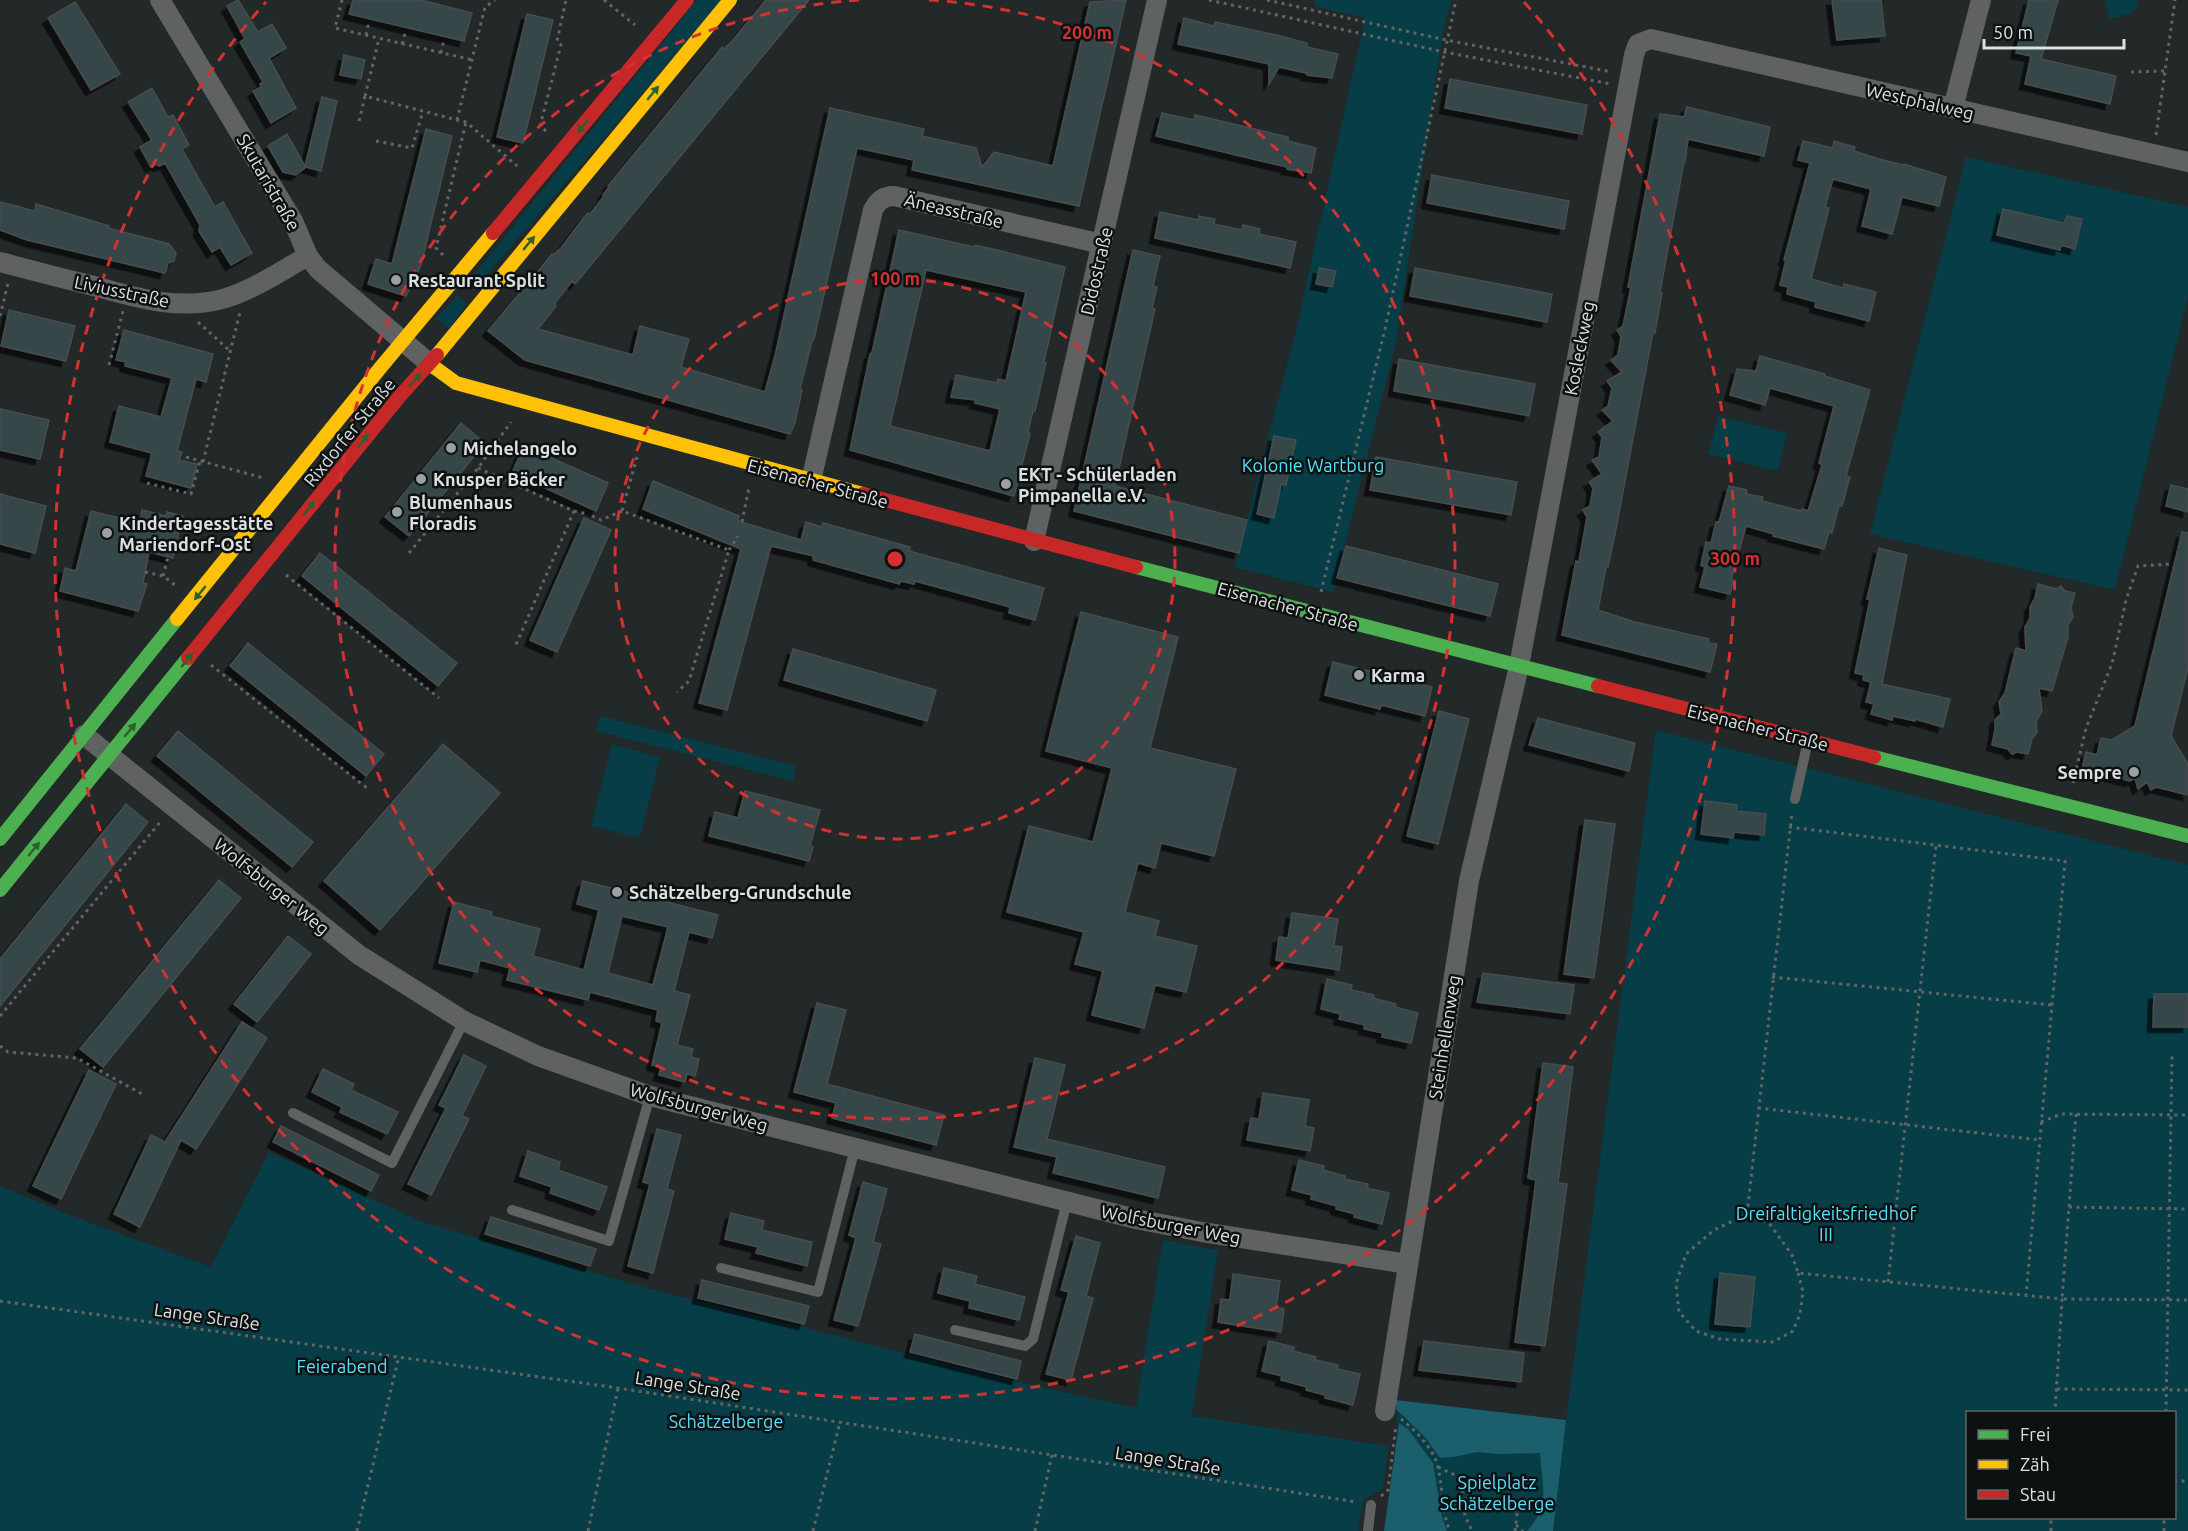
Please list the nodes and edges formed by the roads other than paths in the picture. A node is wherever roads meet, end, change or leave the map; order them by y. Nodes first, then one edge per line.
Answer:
1 (160, 0) edge
2 (687, 0) edge
3 (730, 0) edge
4 (1157, 0) edge
5 (1981, 0) edge
6 (1652, 39) joint
7 (1953, 108) junction
8 (2188, 162) edge
9 (1102, 244) junction
10 (308, 256) junction
11 (5, 270) edge
12 (468, 291) junction
13 (403, 341) junction
14 (430, 364) junction
15 (811, 481) junction
16 (1034, 541) junction
17 (1519, 666) junction
18 (84, 735) junction
19 (1808, 740) junction
20 (109, 755) junction
21 (1795, 799) dead end
22 (2188, 836) edge
23 (0, 839) edge
24 (0, 890) edge
25 (464, 1021) junction
26 (650, 1096) junction
27 (293, 1113) dead end
28 (855, 1148) junction
29 (1067, 1201) junction
30 (512, 1210) dead end
31 (1408, 1264) junction
32 (721, 1268) dead end
33 (955, 1330) dead end
34 (1385, 1412) dead end
35 (1371, 1504) road end
36 (1368, 1531) edge

1 - 10 street, Skutaristraße
2 -> 12 street, Rixdorfer Straße
12 -> 3 street, Rixdorfer Straße
4 - 9 street, Didostraße
5 - 7 street
6 - 7 street, Westphalweg
6 - 17 street, Kosleckweg
7 - 8 street, Westphalweg
9 - 15 street, Äneasstraße
9 - 16 street, Didostraße
10 - 11 street, Liviusstraße
10 - 13 street, Skutaristraße
12 - 13 street, Rixdorfer Straße
12 - 14 street, Rixdorfer Straße
13 - 14 street, Eisenacher Straße
13 -> 18 street, Rixdorfer Straße
14 - 15 street, Eisenacher Straße
20 -> 14 street, Rixdorfer Straße
15 - 16 street, Eisenacher Straße
16 - 17 street, Eisenacher Straße
17 - 19 street, Eisenacher Straße
17 - 31 street, Steinhellenweg
18 - 20 street, Wolfsburger Weg
18 - 23 street, Rixdorfer Straße
19 - 21 lane
19 - 22 street, Eisenacher Straße
24 -> 20 street, Rixdorfer Straße
20 - 25 street, Wolfsburger Weg
25 - 26 street, Wolfsburger Weg
25 - 27 lane
26 - 28 street, Wolfsburger Weg
26 - 30 lane
28 - 29 street, Wolfsburger Weg
28 - 32 lane
29 - 31 street, Wolfsburger Weg
29 - 33 lane
31 - 34 street, Steinhellenweg
35 - 36 lane

